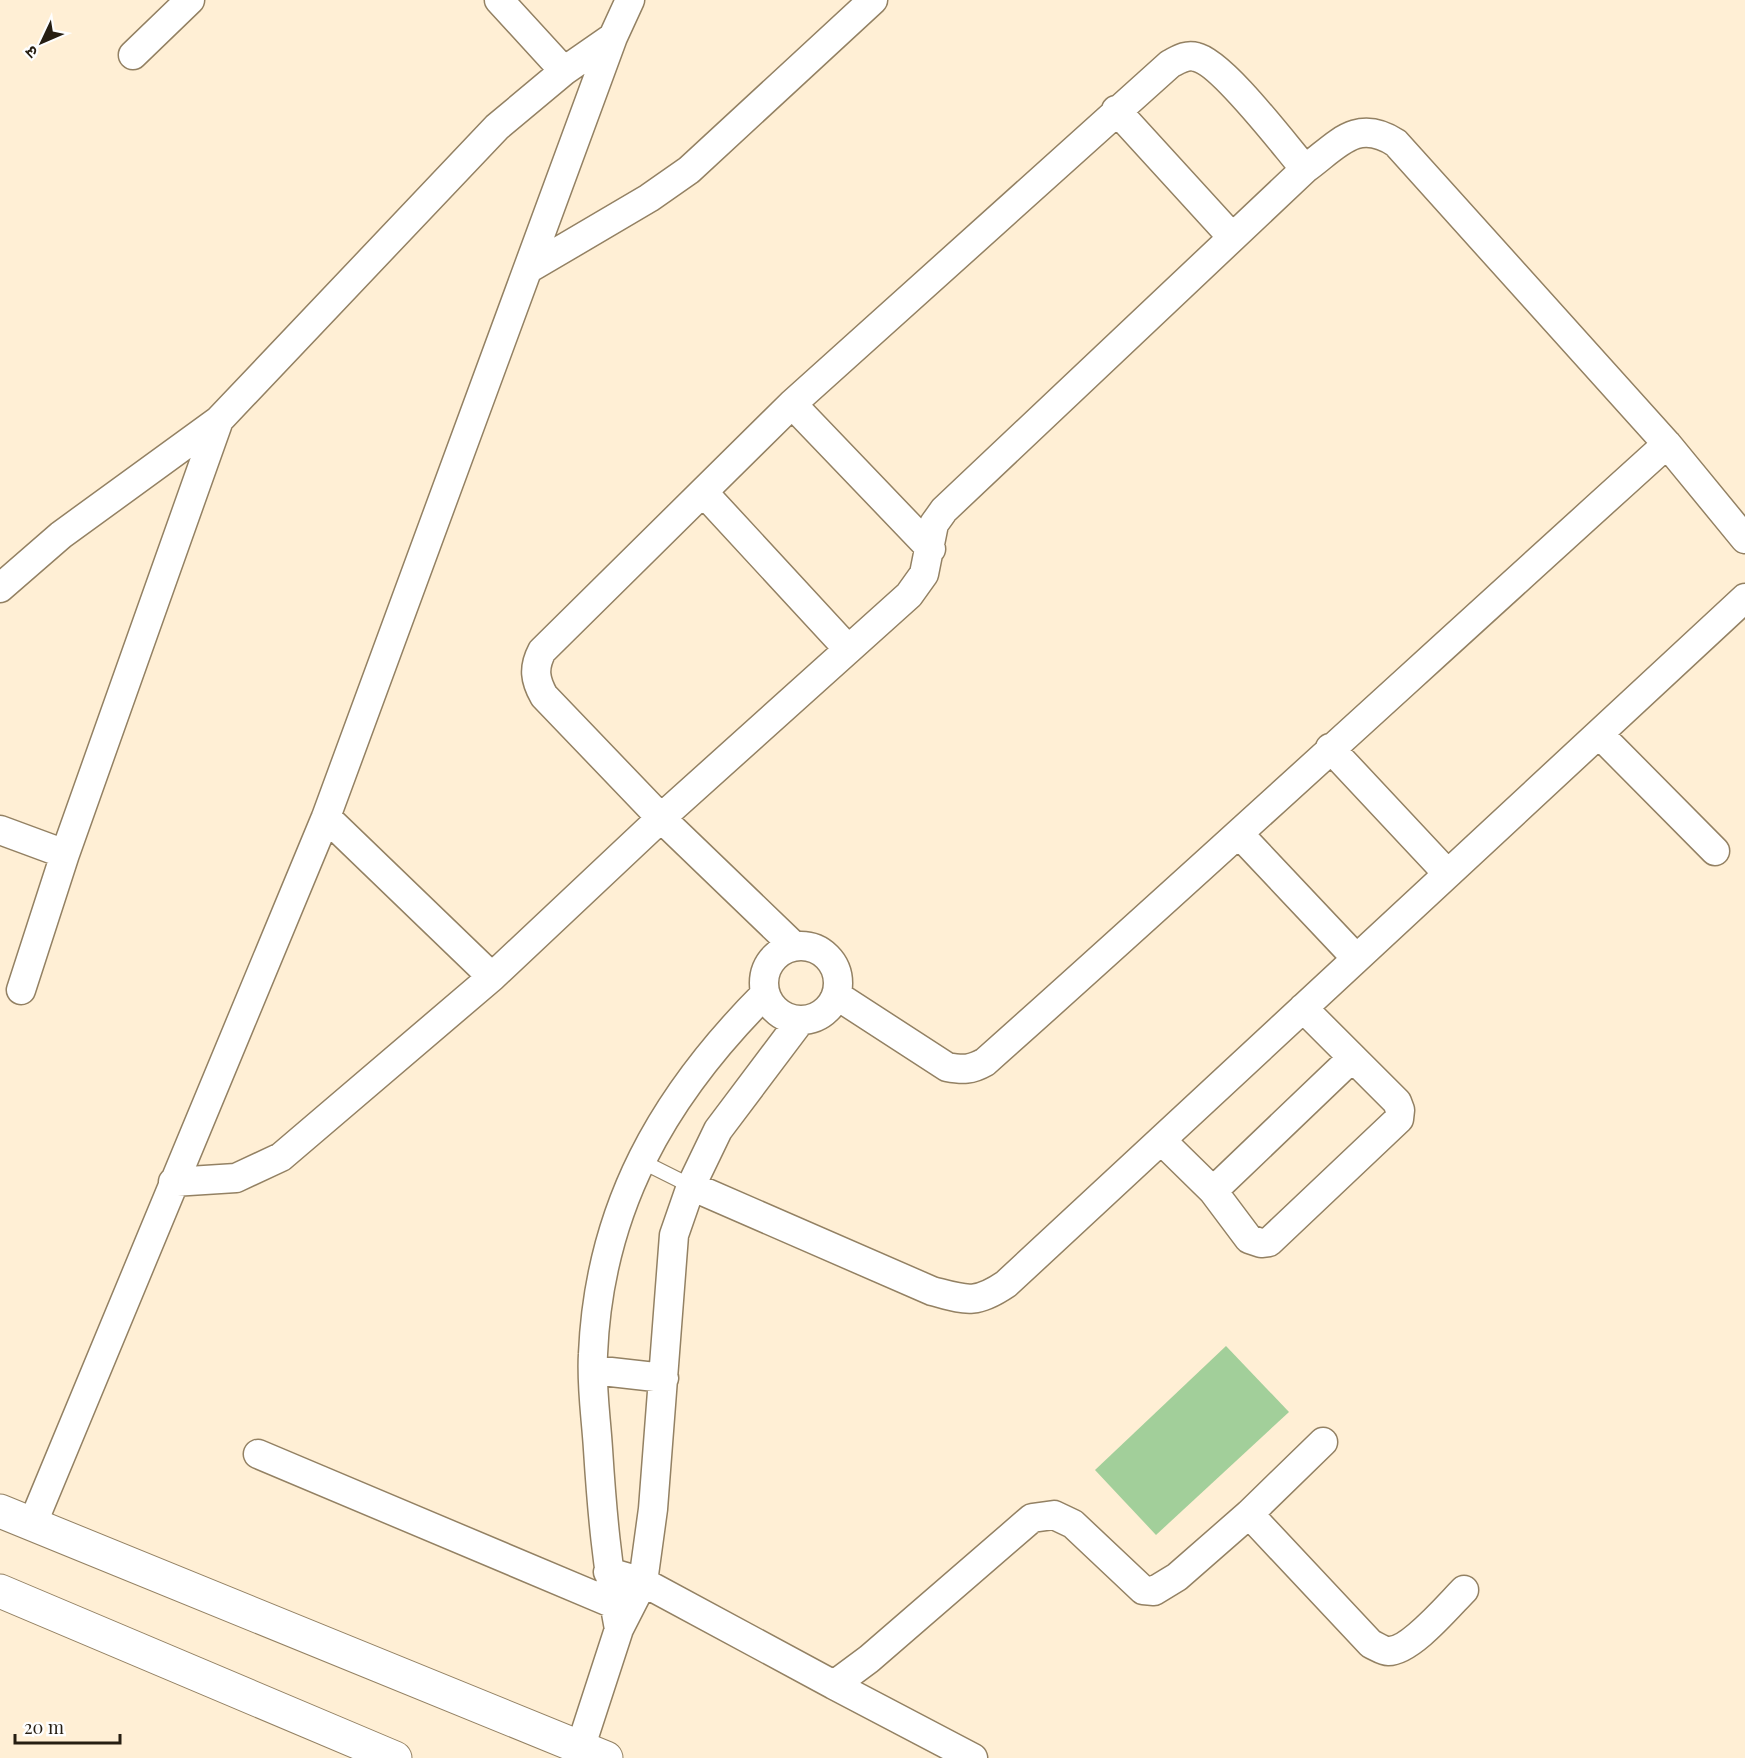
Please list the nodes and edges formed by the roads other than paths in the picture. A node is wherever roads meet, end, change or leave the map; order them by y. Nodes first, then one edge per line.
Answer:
1 (190, 0) edge
2 (499, 0) edge
3 (630, 0) edge
4 (873, 0) edge
5 (613, 37) junction
6 (133, 55) dead end
7 (564, 71) junction
8 (1116, 110) junction
9 (1305, 170) junction
10 (1232, 237) junction
11 (530, 268) junction
12 (792, 405) junction
13 (219, 420) junction
14 (1667, 444) junction
15 (704, 493) junction
16 (1745, 539) edge
17 (931, 549) junction
18 (0, 588) edge
19 (1745, 598) edge
20 (848, 649) junction
21 (1599, 734) junction
22 (1330, 748) junction
23 (326, 817) junction
24 (661, 818) junction
25 (0, 830) edge
26 (1240, 835) junction
27 (1714, 851) dead end
28 (65, 854) junction
29 (1448, 873) junction
30 (794, 946) junction
31 (1356, 958) junction
32 (492, 977) junction
33 (21, 990) dead end
34 (765, 994) junction
35 (836, 995) junction
36 (1303, 1008) junction
37 (800, 1021) junction
38 (1352, 1058) junction
39 (1161, 1140) junction
40 (639, 1160) junction
41 (172, 1182) junction
42 (691, 1186) junction
43 (1212, 1191) junction
44 (593, 1370) junction
45 (664, 1378) junction
46 (1323, 1442) dead end
47 (258, 1454) dead end
48 (0, 1512) edge
49 (1249, 1514) junction
50 (32, 1525) junction
51 (608, 1572) junction
52 (643, 1582) junction
53 (1464, 1590) dead end
54 (0, 1591) edge
55 (617, 1617) junction
56 (834, 1685) junction
57 (588, 1754) edge
58 (395, 1758) edge
59 (973, 1758) edge

1 - 6 street
2 - 7 street
3 - 5 street
4 - 11 street
5 - 7 street
5 - 11 street
7 - 13 street
8 - 9 street
8 - 10 street
8 - 12 street
9 - 10 street
9 - 14 street
10 - 17 street
11 - 23 street
12 - 15 street
12 - 17 street
13 - 18 street
13 - 28 street
14 - 16 street
14 - 22 street
15 - 20 street
15 - 24 street
17 - 20 street
19 - 21 street
20 - 24 street
21 - 27 street
21 - 29 street
22 - 26 street
22 - 29 street
23 - 32 street
23 - 41 street
24 - 30 street
24 - 32 street
25 - 28 street
26 - 31 street
26 - 35 street
28 - 33 street
29 - 31 street
30 - 34 street
30 - 35 street
31 - 36 street
32 - 41 street
34 - 37 street
34 - 40 street
35 - 37 street
36 - 38 street
36 - 39 street
37 - 42 street
38 - 43 street
38 - 43 street
39 - 42 street
39 - 43 street
40 - 42 lane
40 - 44 street
41 - 50 street
42 - 45 street
44 - 45 street
44 - 51 street
45 - 52 street
46 - 49 street
47 - 55 street
48 - 50 street
49 - 53 street
49 - 56 street
50 - 57 street
51 - 52 street
51 - 55 street
52 - 55 street
52 - 56 street
54 - 58 street
55 - 57 street
56 - 59 street

